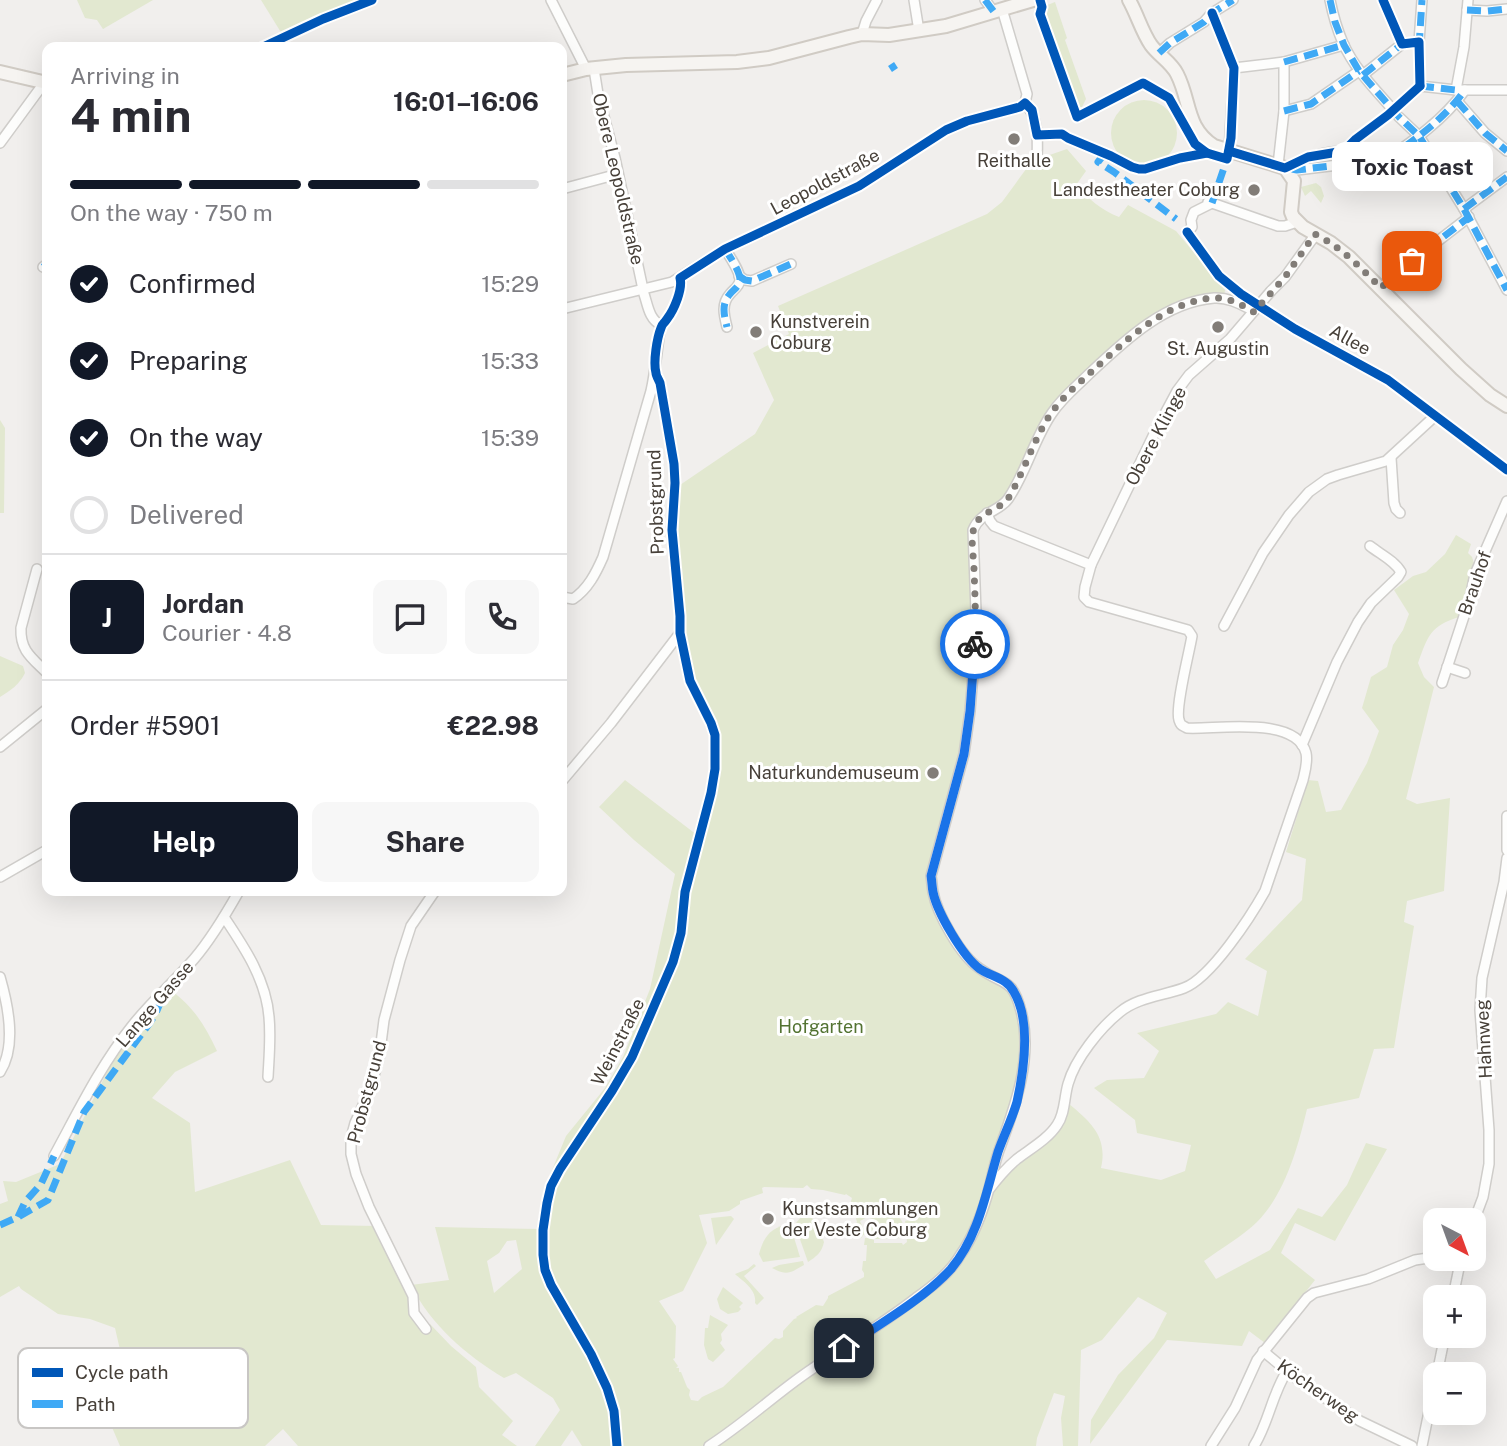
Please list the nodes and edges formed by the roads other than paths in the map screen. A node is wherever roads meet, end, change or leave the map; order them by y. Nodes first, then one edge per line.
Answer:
1 (372, 0) edge
2 (551, 0) edge
3 (877, 0) edge
4 (914, 0) edge
5 (985, 0) edge
6 (1129, 0) edge
7 (1233, 0) edge
8 (1330, 0) edge
9 (1383, 0) edge
10 (1422, 0) edge
11 (1027, 1) edge
12 (1467, 5) edge
13 (1507, 9) edge
14 (998, 10) junction
15 (1212, 13) junction
16 (919, 31) junction
17 (862, 34) junction
18 (273, 42) edge
19 (1419, 42) junction
20 (1402, 44) junction
21 (1344, 45) junction
22 (1159, 53) junction
23 (1283, 62) junction
24 (1234, 68) junction
25 (590, 69) junction
26 (0, 72) edge
27 (1361, 73) junction
28 (567, 74) edge
29 (42, 82) edge
30 (1420, 86) junction
31 (42, 88) edge
32 (1461, 90) junction
33 (1507, 90) edge
34 (1458, 101) junction
35 (1025, 103) junction
36 (1284, 111) junction
37 (1396, 113) junction
38 (1061, 125) dead end
39 (1054, 133) junction
40 (1037, 135) junction
41 (1419, 136) junction
42 (1068, 138) dead end
43 (0, 143) edge
44 (1344, 151) junction
45 (1507, 151) edge
46 (1037, 156) dead end
47 (1226, 156) junction
48 (1363, 162) junction
49 (1282, 167) junction
50 (618, 174) junction
51 (1507, 177) edge
52 (567, 188) edge
53 (1466, 213) junction
54 (1297, 222) junction
55 (1315, 234) junction
56 (725, 249) junction
57 (792, 264) dead end
58 (739, 276) junction
59 (1505, 277) edge
60 (1381, 288) junction
61 (643, 289) junction
62 (1507, 290) edge
63 (567, 309) edge
64 (1254, 312) junction
65 (727, 327) dead end
66 (655, 372) junction
67 (1507, 406) edge
68 (1435, 416) junction
69 (1391, 457) junction
70 (1507, 470) edge
71 (1507, 501) edge
72 (987, 513) junction
73 (1400, 513) dead end
74 (1370, 546) dead end
75 (1091, 565) junction
76 (37, 569) dead end
77 (567, 598) edge
78 (1224, 626) dead end
79 (680, 633) junction
80 (1447, 667) junction
81 (42, 668) edge
82 (1465, 673) dead end
83 (1442, 682) dead end
84 (42, 713) edge
85 (1302, 745) junction
86 (0, 747) edge
87 (567, 775) edge
88 (1507, 816) edge
89 (1507, 850) edge
90 (42, 853) edge
91 (1507, 859) edge
92 (0, 877) edge
93 (236, 896) edge
94 (432, 896) edge
95 (224, 917) junction
96 (0, 977) edge
97 (0, 1072) edge
98 (268, 1077) dead end
99 (999, 1150) junction
100 (54, 1156) dead end
101 (1016, 1160) junction
102 (988, 1191) junction
103 (1479, 1208) edge
104 (1423, 1259) edge
105 (426, 1329) dead end
106 (1263, 1351) junction
107 (1287, 1371) junction
108 (1426, 1425) edge
109 (617, 1446) edge
110 (709, 1446) edge
111 (1212, 1446) edge
112 (1254, 1446) edge
113 (1412, 1446) edge
114 (1422, 1446) edge

1 - 18 street
2 - 25 street, Obere Leopoldstraße
3 - 17 street
4 - 16 street
5 - 14 street
6 - 22 street
7 - 15 street
8 - 21 street
9 - 20 street
10 - 19 street
11 - 14 street
12 - 13 street
12 - 32 street
14 - 16 street
14 - 35 street
15 - 22 street
15 - 24 street
16 - 17 street
17 - 25 street
19 - 20 street
19 - 30 street
20 - 27 street
21 - 23 street
21 - 27 street
22 - 47 street
23 - 24 street
23 - 36 street
24 - 47 street
25 - 28 street
25 - 50 street, Obere Leopoldstraße
26 - 29 street
27 - 36 street
27 - 37 street
30 - 32 street
30 - 37 street
31 - 43 street
32 - 33 street
32 - 34 street
34 - 41 street
34 - 45 street
35 - 40 street
35 - 56 street, Leopoldstraße
36 - 49 street
37 - 41 street
37 - 44 street
38 - 39 street
39 - 40 street
39 - 42 street
40 - 46 street
41 - 48 street
41 - 53 street
44 - 48 street
44 - 49 street
47 - 49 street
48 - 49 street
49 - 54 street
50 - 52 street
50 - 61 street, Obere Leopoldstraße
51 - 53 street
53 - 59 street
53 - 60 street
54 - 55 street
54 - 68 street, Allee
55 - 60 street
55 - 64 street, Obere Klinge, bridge
56 - 58 street
56 - 61 street, Leopoldstraße
57 - 58 street
58 - 65 street
59 - 62 street
60 - 67 street
61 - 63 street, Leopoldstraße
61 - 66 street, Obere Leopoldstraße
64 - 72 street
64 - 75 street, Obere Klinge
66 - 77 street
66 - 79 street, Probstgrund
68 - 69 street
68 - 70 street, Allee
69 - 73 street
69 - 78 street
71 - 80 street, Brauhof
72 - 75 street
72 - 99 street
74 - 85 street
75 - 85 street, Obere Klinge
76 - 81 street
79 - 87 street
79 - 109 street, Weinstraße
80 - 82 street
80 - 83 street, Brauhof
84 - 86 street
85 - 101 street
88 - 89 street
90 - 92 street
91 - 103 street, Hahnweg
93 - 95 street, Lange Gasse
94 - 105 street, Probstgrund
95 - 98 street
95 - 100 street, Lange Gasse
96 - 97 street
99 - 101 street
99 - 102 street
101 - 102 street
102 - 110 street
104 - 106 street
106 - 107 street, Köcherweg
106 - 111 street
107 - 112 street
107 - 113 street, Köcherweg
108 - 114 street

